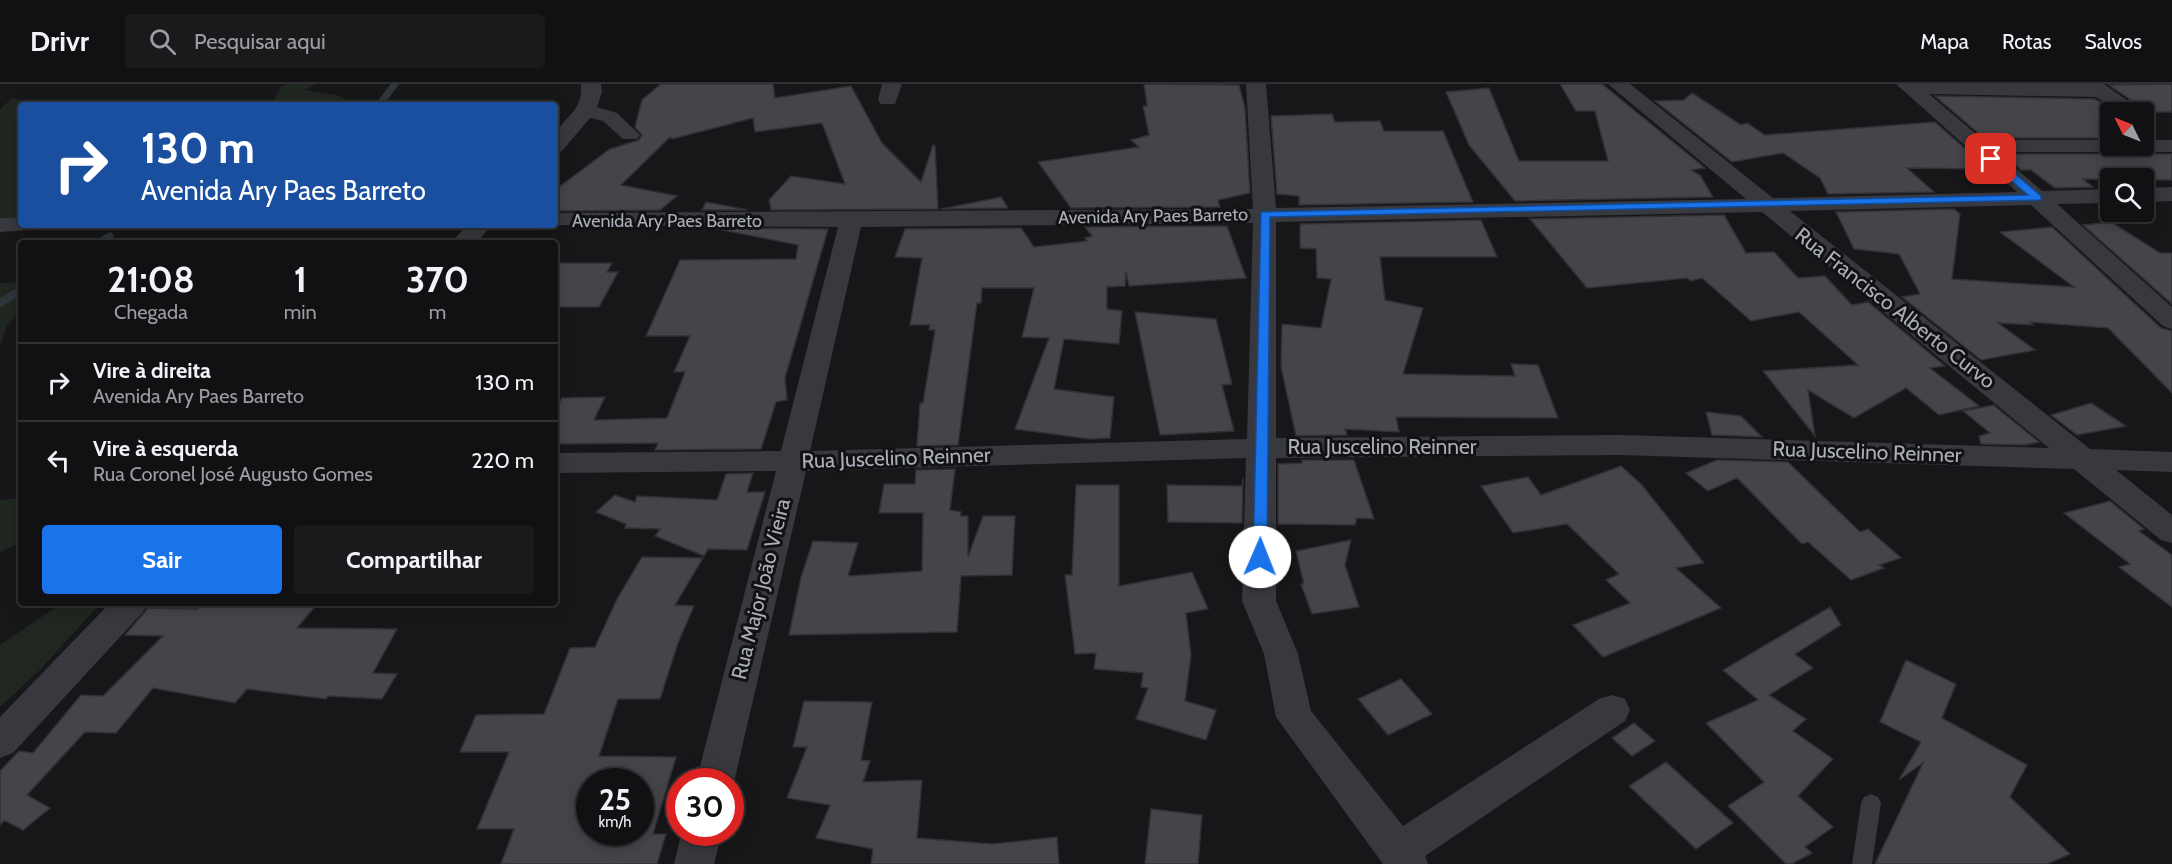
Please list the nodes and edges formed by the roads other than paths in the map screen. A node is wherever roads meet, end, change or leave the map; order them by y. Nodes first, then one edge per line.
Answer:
1 (591, 84) edge
2 (1256, 84) edge
3 (1618, 84) edge
4 (1908, 86) edge
5 (2096, 88) edge
6 (2116, 102) edge
7 (585, 111) junction
8 (2154, 129) edge
9 (630, 135) dead end
10 (2172, 141) edge
11 (558, 143) edge
12 (1976, 146) junction
13 (2172, 146) edge
14 (2172, 194) edge
15 (2154, 195) edge
16 (2100, 196) edge
17 (2037, 198) junction
18 (1765, 205) junction
19 (1265, 214) junction
20 (558, 220) edge
21 (851, 222) junction
22 (0, 225) edge
23 (18, 225) edge
24 (477, 228) edge
25 (466, 240) edge
26 (2172, 321) edge
27 (1262, 448) junction
28 (2084, 458) junction
29 (793, 461) junction
30 (558, 462) edge
31 (2172, 462) edge
32 (2172, 532) edge
33 (127, 606) edge
34 (1612, 710) dead end
35 (0, 742) edge
36 (718, 768) edge
37 (1871, 802) dead end
38 (698, 846) edge
39 (1403, 858) edge
40 (694, 864) edge
41 (1862, 864) edge

1 - 7 street
2 - 19 street
3 - 18 street, Rua Francisco Alberto Curvo
4 - 5 street
4 - 12 street
5 - 6 street
7 - 9 street
7 - 11 street
8 - 10 street
12 - 13 street
12 - 17 street
14 - 15 street
16 - 17 street, Avenida Ary Paes Barreto
17 - 18 street, Avenida Ary Paes Barreto
17 - 26 street
18 - 19 street, Avenida Ary Paes Barreto
18 - 28 street, Rua Francisco Alberto Curvo
19 - 21 street, Avenida Ary Paes Barreto
19 - 27 street
20 - 21 street, Avenida Ary Paes Barreto
21 - 29 street, Rua Major João Vieira
22 - 23 street
24 - 25 street
27 - 28 street, Rua Juscelino Reinner
27 - 29 street, Rua Juscelino Reinner
27 - 39 street
28 - 31 street, Rua Juscelino Reinner
28 - 32 street, Rua Francisco Alberto Curvo
29 - 30 street, Rua Juscelino Reinner
29 - 36 street, Rua Major João Vieira
33 - 35 street
34 - 39 street
37 - 41 lane
38 - 40 street

